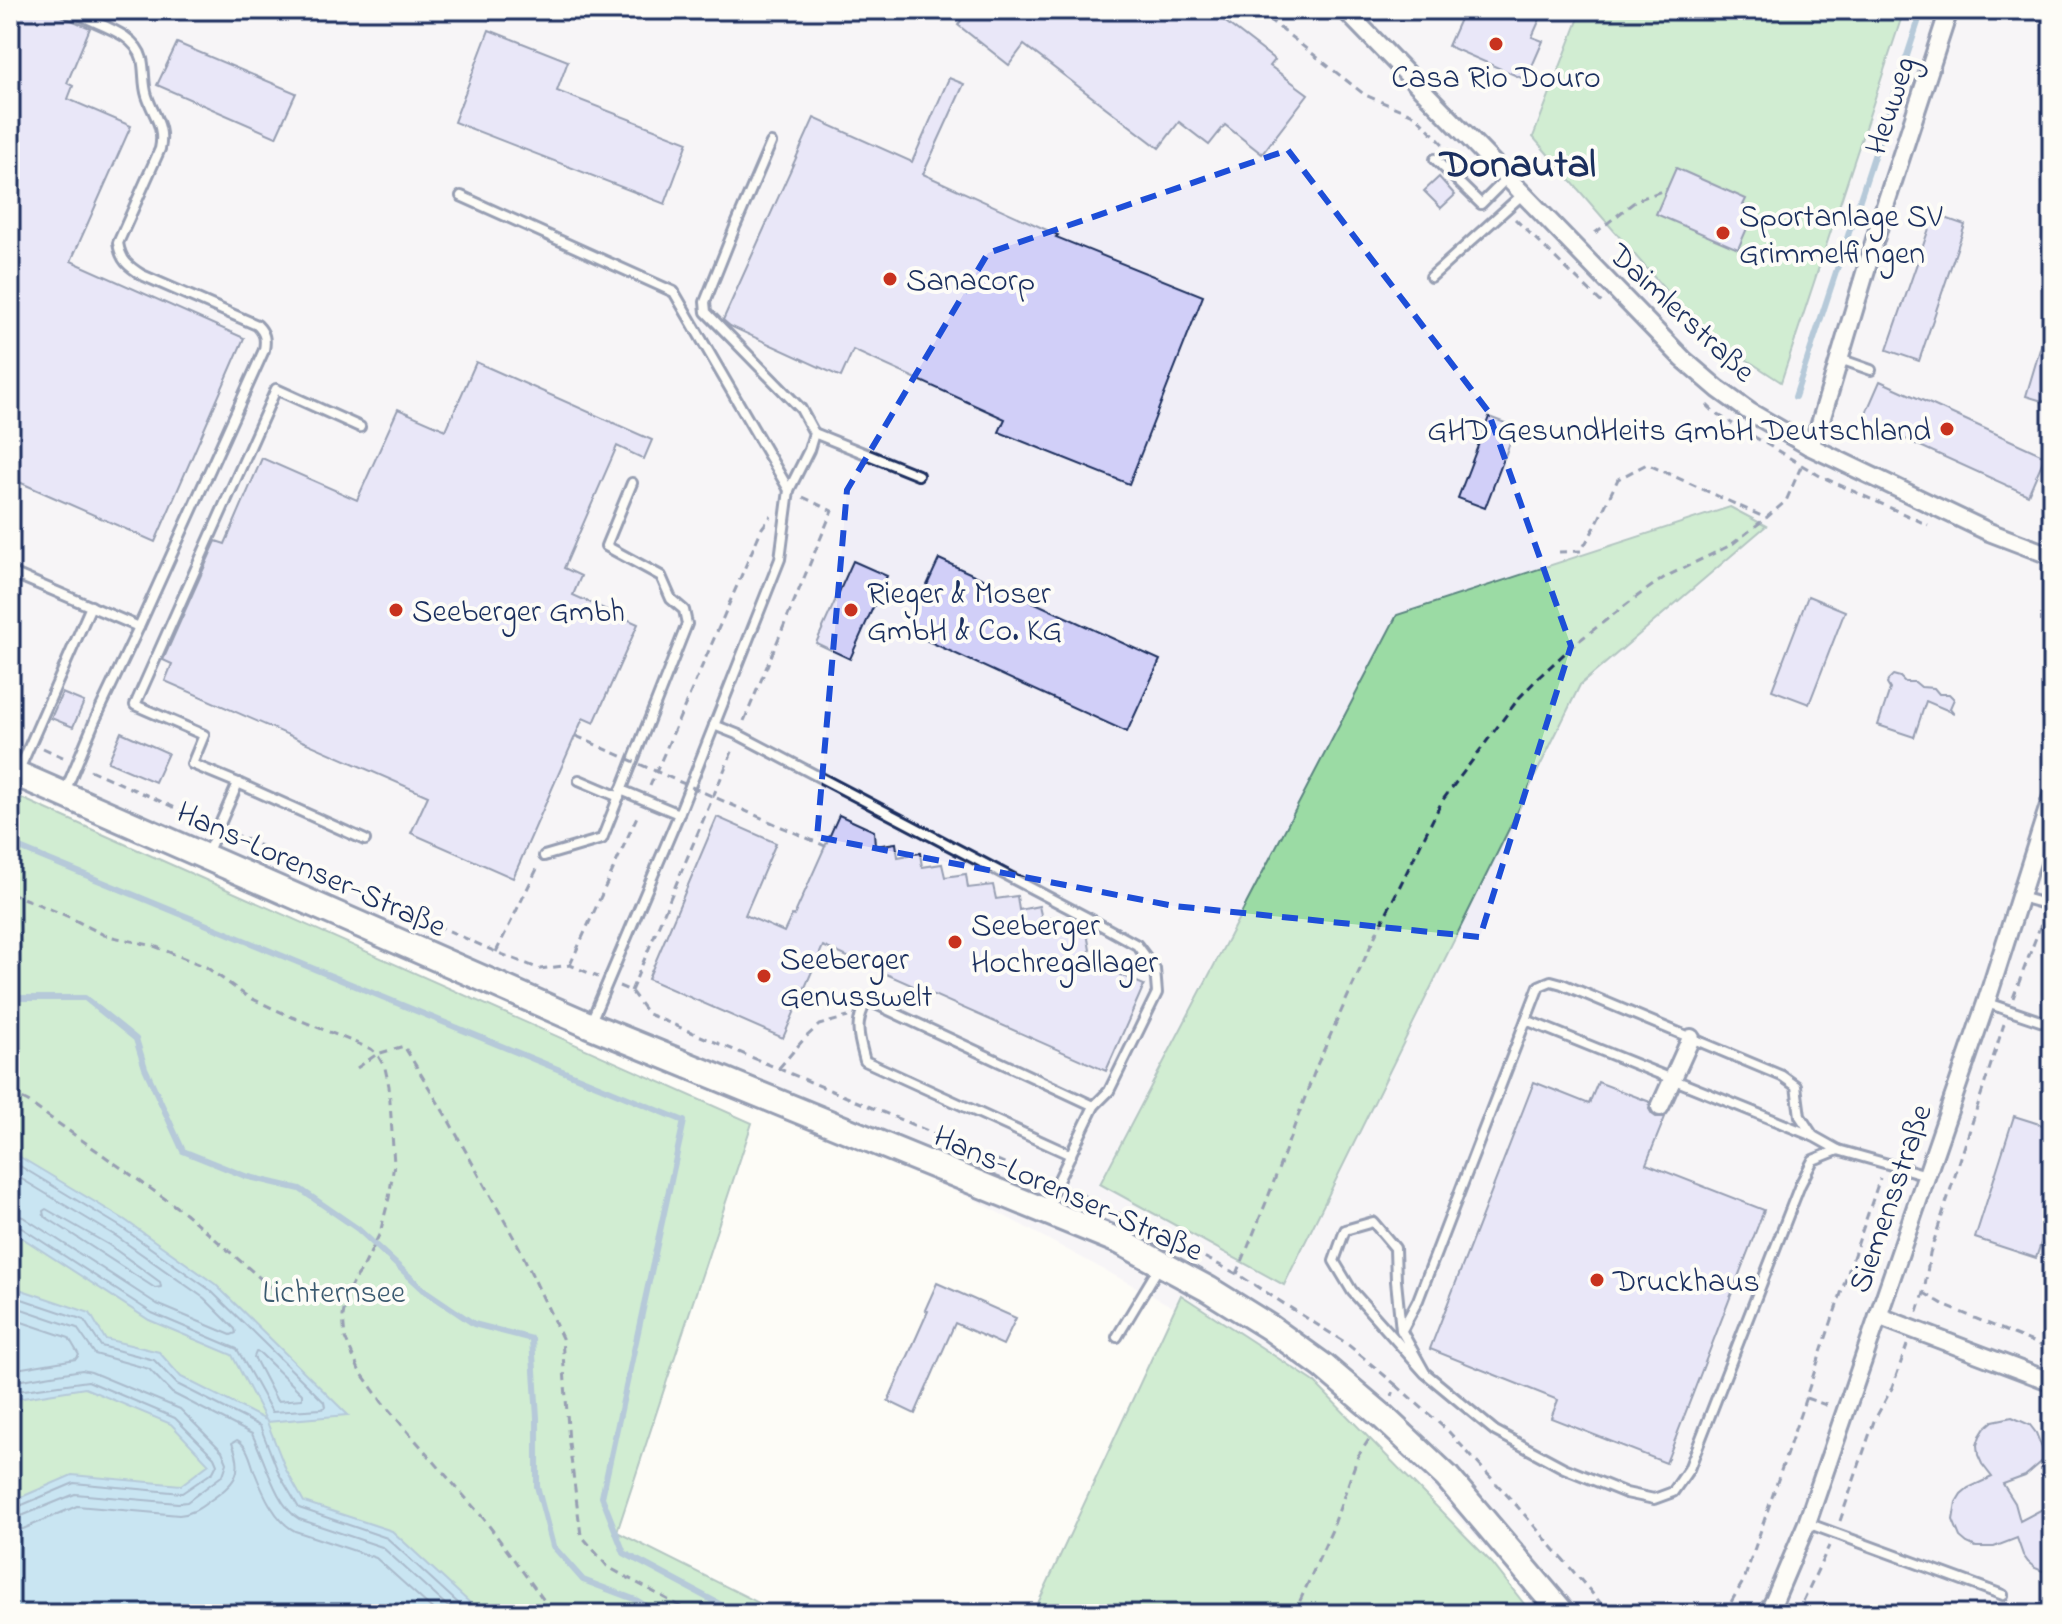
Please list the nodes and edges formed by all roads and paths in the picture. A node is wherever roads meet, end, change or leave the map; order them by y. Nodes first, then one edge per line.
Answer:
1 (72, 10) edge
2 (1257, 10) edge
3 (1345, 10) edge
4 (1949, 10) edge
5 (771, 143) dead end
6 (1435, 159) dead end
7 (1459, 161) dead end
8 (1507, 178) junction
9 (1667, 189) dead end
10 (1523, 194) junction
11 (461, 196) dead end
12 (1506, 210) junction
13 (1595, 233) dead end
14 (1431, 277) dead end
15 (1603, 305) dead end
16 (1839, 359) junction
17 (1871, 370) dead end
18 (1704, 402) dead end
19 (360, 427) dead end
20 (1740, 428) dead end
21 (814, 433) junction
22 (1752, 436) dead end
23 (1809, 446) junction
24 (918, 475) dead end
25 (632, 483) dead end
26 (789, 490) junction
27 (1766, 518) junction
28 (1559, 552) dead end
29 (2052, 556) edge
30 (10, 572) edge
31 (91, 606) junction
32 (139, 627) junction
33 (714, 725) junction
34 (576, 736) dead end
35 (31, 743) junction
36 (77, 764) junction
37 (14, 772) edge
38 (579, 780) dead end
39 (238, 783) junction
40 (64, 794) junction
41 (620, 794) junction
42 (2052, 796) edge
43 (679, 814) junction
44 (218, 827) junction
45 (365, 840) dead end
46 (825, 846) dead end
47 (205, 856) junction
48 (544, 856) joint
49 (10, 893) edge
50 (2020, 897) junction
51 (2050, 905) edge
52 (496, 952) junction
53 (609, 981) junction
54 (1986, 1003) junction
55 (2009, 1010) junction
56 (859, 1015) junction
57 (1526, 1020) junction
58 (589, 1025) junction
59 (2052, 1025) edge
60 (1691, 1038) junction
61 (377, 1054) junction
62 (357, 1068) dead end
63 (778, 1068) junction
64 (1673, 1080) junction
65 (10, 1093) edge
66 (1094, 1106) junction
67 (1660, 1107) dead end
68 (1813, 1136) junction
69 (1838, 1150) junction
70 (1071, 1155) junction
71 (1884, 1163) junction
72 (1927, 1175) junction
73 (1056, 1185) junction
74 (1044, 1211) junction
75 (1161, 1262) junction
76 (1237, 1274) junction
77 (1924, 1293) junction
78 (290, 1304) dead end
79 (1878, 1316) junction
80 (1913, 1329) junction
81 (1401, 1330) junction
82 (1117, 1337) dead end
83 (2052, 1350) edge
84 (1425, 1373) junction
85 (2052, 1382) edge
86 (1396, 1385) junction
87 (1383, 1417) junction
88 (1807, 1523) junction
89 (1835, 1533) junction
90 (2003, 1595) dead end
91 (554, 1614) edge
92 (694, 1614) edge
93 (1294, 1614) edge
94 (1563, 1614) edge
95 (1610, 1614) edge
96 (1724, 1614) edge
97 (1767, 1614) edge
98 (1797, 1614) edge

1 - 32 lane
2 - 7 path
3 - 8 street, Daimlerstraße
4 - 16 street, Heuweg
5 - 21 lane
6 - 8 lane
8 - 10 street, Daimlerstraße
9 - 13 path
10 - 12 lane
10 - 23 street, Daimlerstraße
11 - 26 lane
12 - 14 lane
12 - 15 path
16 - 17 lane
16 - 23 street, Heuweg
18 - 20 path
19 - 39 lane
21 - 24 lane
21 - 26 lane
22 - 27 path
23 - 29 street, Daimlerstraße
25 - 41 lane
26 - 33 lane
27 - 28 path
27 - 76 path
30 - 31 lane
31 - 32 lane
31 - 35 lane
32 - 36 lane
33 - 43 lane
33 - 66 lane
34 - 46 path, bridge
35 - 36 path
35 - 37 lane
36 - 40 lane
36 - 44 path
37 - 40 street, Hans-Lorenser-Straße
38 - 41 lane
39 - 44 lane
39 - 45 lane
40 - 47 street, Hans-Lorenser-Straße
41 - 43 lane
41 - 48 lane
42 - 50 street, Siemensstraße
43 - 53 lane
44 - 47 lane
44 - 52 path
47 - 58 street, Hans-Lorenser-Straße
48 - 52 path
49 - 61 path
50 - 51 lane
50 - 54 street, Siemensstraße
51 - 55 path
52 - 53 path
53 - 58 lane
53 - 63 path
54 - 55 lane
54 - 72 street, Siemensstraße
55 - 59 lane
55 - 77 path
56 - 63 path
56 - 66 lane
56 - 70 lane
57 - 60 lane
57 - 64 lane
57 - 81 lane
58 - 74 street, Hans-Lorenser-Straße
60 - 64 street
60 - 68 lane
61 - 62 path
61 - 91 path
61 - 92 path
63 - 73 path
64 - 67 street
64 - 68 lane
65 - 78 path
66 - 70 lane
68 - 69 lane
69 - 71 lane
69 - 84 lane
70 - 73 lane
71 - 72 lane
71 - 96 path
72 - 79 street, Siemensstraße
73 - 74 lane
73 - 76 path
74 - 75 street, Hans-Lorenser-Straße
75 - 82 lane
75 - 87 street, Hans-Lorenser-Straße
76 - 86 path
77 - 80 path
77 - 83 path
79 - 80 street
79 - 88 street, Siemensstraße
80 - 85 street
80 - 89 path
81 - 84 lane
81 - 84 lane
86 - 87 path
86 - 95 path
87 - 93 path
87 - 94 street, Hans-Lorenser-Straße
88 - 89 lane
88 - 97 street, Siemensstraße
89 - 90 lane
89 - 98 path

